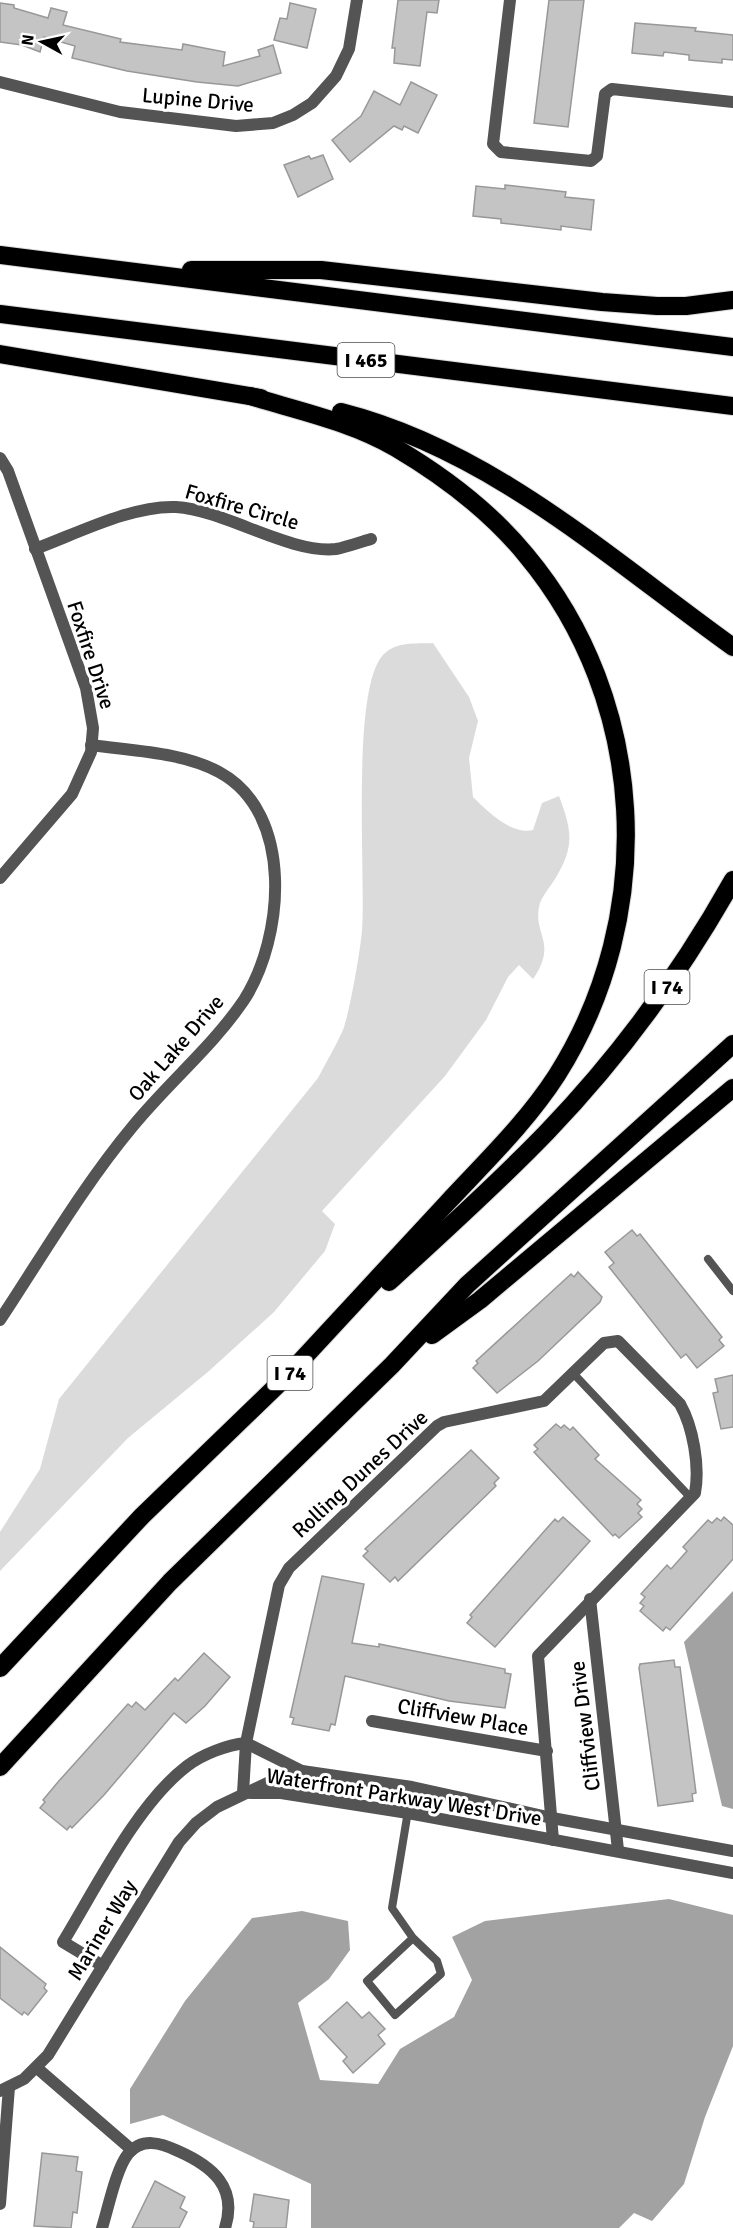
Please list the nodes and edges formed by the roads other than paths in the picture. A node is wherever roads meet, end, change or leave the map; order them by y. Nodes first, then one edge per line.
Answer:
1 (357, 0) edge
2 (510, 0) edge
3 (0, 82) edge
4 (733, 102) edge
5 (0, 255) edge
6 (106, 269) junction
7 (733, 300) edge
8 (0, 314) edge
9 (733, 347) edge
10 (0, 354) edge
11 (250, 396) junction
12 (733, 406) edge
13 (0, 458) edge
14 (371, 539) dead end
15 (35, 549) junction
16 (733, 647) edge
17 (92, 746) junction
18 (0, 878) edge
19 (733, 880) edge
20 (733, 1044) edge
21 (733, 1088) edge
22 (708, 1259) dead end
23 (733, 1291) edge
24 (0, 1320) edge
25 (392, 1365) junction
26 (572, 1372) junction
27 (284, 1379) junction
28 (690, 1497) junction
29 (590, 1599) junction
30 (0, 1668) edge
31 (372, 1721) dead end
32 (246, 1743) junction
33 (547, 1751) junction
34 (0, 1767) edge
35 (302, 1772) junction
36 (412, 1787) junction
37 (243, 1793) junction
38 (408, 1813) junction
39 (552, 1818) junction
40 (617, 1829) junction
41 (553, 1840) junction
42 (618, 1850) junction
43 (733, 1851) edge
44 (733, 1873) edge
45 (414, 1938) junction
46 (103, 1966) junction
47 (37, 2068) junction
48 (5, 2089) edge
49 (137, 2147) junction
50 (0, 2204) edge
51 (102, 2228) edge
52 (225, 2228) edge

1 - 3 street, Lupine Drive
2 - 4 street
5 - 6 highway
6 - 7 highway
6 - 9 highway
8 - 12 highway, I 465
10 - 11 highway
11 - 16 highway
11 - 27 highway
13 - 15 street, Foxfire Drive
14 - 15 street, Foxfire Circle
15 - 17 street, Foxfire Drive
17 - 18 street, Foxfire Drive
17 - 24 street, Oak Lake Drive
19 - 27 highway, I 74
20 - 25 highway
21 - 25 highway
22 - 23 lane
25 - 34 highway
26 - 28 lane
26 - 28 street, Rolling Dunes Drive
26 - 32 street, Rolling Dunes Drive
27 - 30 highway, I 74
28 - 29 street, Cliffview Drive
29 - 33 street, Cliffview Drive
29 - 40 street, Cliffview Drive
31 - 33 street, Cliffview Place
32 - 35 street
32 - 37 street, Rolling Dunes Drive
32 - 46 street
33 - 39 street, Cliffview Drive
35 - 36 street, Waterfront Parkway West Drive
35 - 37 street, Waterfront Parkway West Drive
36 - 38 lane
36 - 39 street, Waterfront Parkway West Drive
37 - 38 street, Waterfront Parkway West Drive
37 - 46 street, Mariner Way
38 - 41 street, Waterfront Parkway West Drive
38 - 45 lane
39 - 40 street, Waterfront Parkway West Drive
39 - 41 street, Cliffview Drive
40 - 42 street, Cliffview Drive
40 - 43 street, Waterfront Parkway West Drive
41 - 42 street, Waterfront Parkway West Drive
42 - 44 street, Waterfront Parkway West Drive
45 - 45 lane
46 - 47 street, Mariner Way
47 - 48 street, Mariner Way
47 - 49 street
48 - 50 street
49 - 51 street
49 - 52 street

